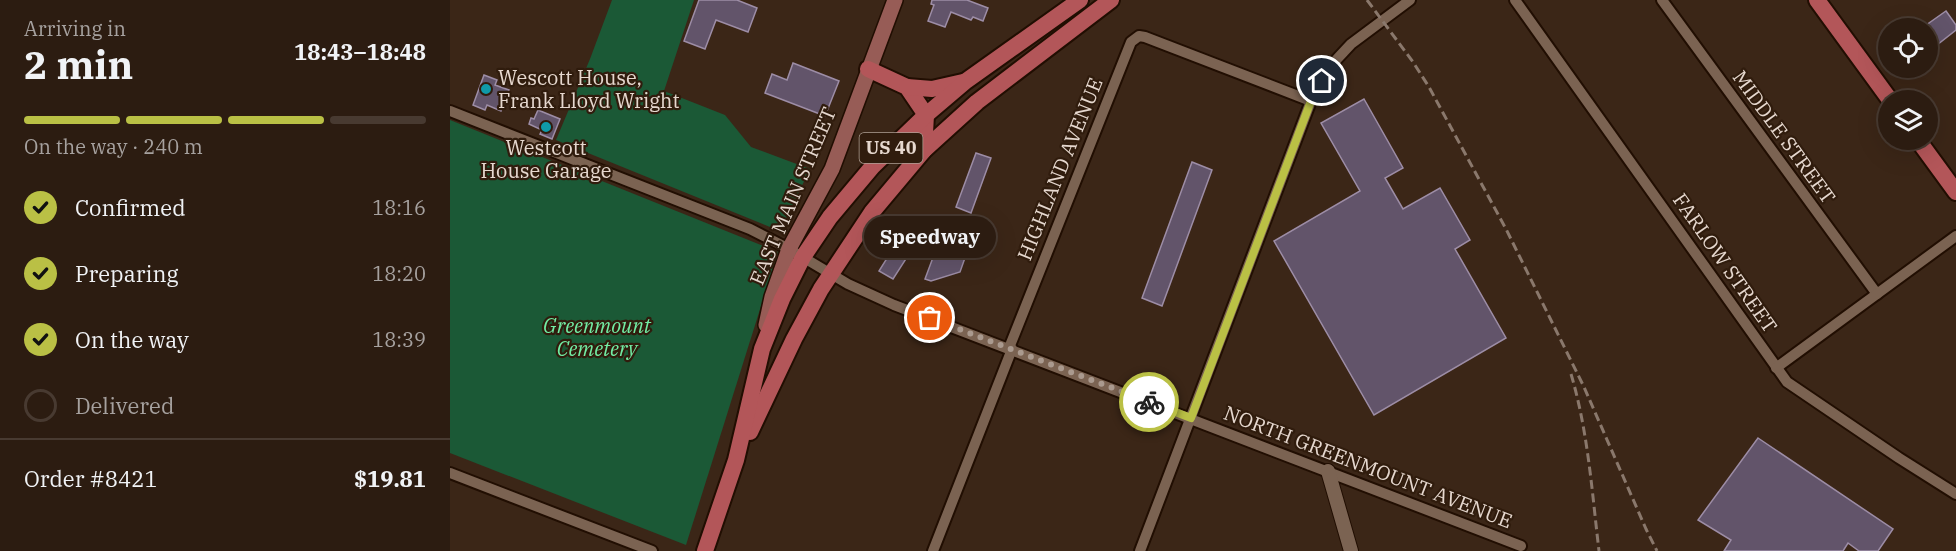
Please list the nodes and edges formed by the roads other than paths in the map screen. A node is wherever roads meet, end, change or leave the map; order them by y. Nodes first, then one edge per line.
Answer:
1 (895, 0) edge
2 (1080, 0) edge
3 (1111, 0) edge
4 (1410, 0) edge
5 (1515, 0) edge
6 (1662, 0) edge
7 (1817, 0) edge
8 (868, 69) junction
9 (966, 81) junction
10 (907, 87) junction
11 (1883, 90) edge
12 (1311, 101) junction
13 (450, 111) edge
14 (926, 115) junction
15 (924, 150) junction
16 (1925, 150) edge
17 (1956, 192) edge
18 (1956, 236) edge
19 (796, 253) junction
20 (830, 274) junction
21 (1877, 294) junction
22 (1010, 348) junction
23 (1776, 368) junction
24 (1191, 418) junction
25 (736, 460) junction
26 (1328, 471) junction
27 (450, 473) edge
28 (1956, 494) edge
29 (1521, 546) dead end
30 (652, 551) edge
31 (705, 551) edge
32 (933, 551) edge
33 (1140, 551) edge
34 (1351, 551) edge

1 - 8 main road, EAST MAIN STREET
2 - 9 main road, US 40
3 - 15 main road, US 40
4 - 12 street
5 - 23 street, FARLOW STREET
6 - 21 street, MIDDLE STREET
7 - 11 main road
8 - 10 main road
8 - 19 main road, EAST MAIN STREET
9 - 10 main road
9 - 14 main road, US 40
10 - 14 main road
12 - 22 street, HIGHLAND AVENUE
12 - 24 street
13 - 19 street, NORTH GREENMOUNT AVENUE
14 - 15 main road
14 - 19 main road, US 40
15 - 20 main road, US 40
16 - 17 main road
18 - 21 street
19 - 20 street, NORTH GREENMOUNT AVENUE
19 - 25 main road, US 40
20 - 22 street, NORTH GREENMOUNT AVENUE
20 - 25 main road, US 40
21 - 23 street
22 - 24 street, NORTH GREENMOUNT AVENUE
22 - 32 street, HIGHLAND AVENUE
23 - 28 street, FARLOW STREET
24 - 26 street, NORTH GREENMOUNT AVENUE
24 - 33 street
25 - 31 main road, US 40
26 - 29 street, NORTH GREENMOUNT AVENUE
26 - 34 street
27 - 30 street

